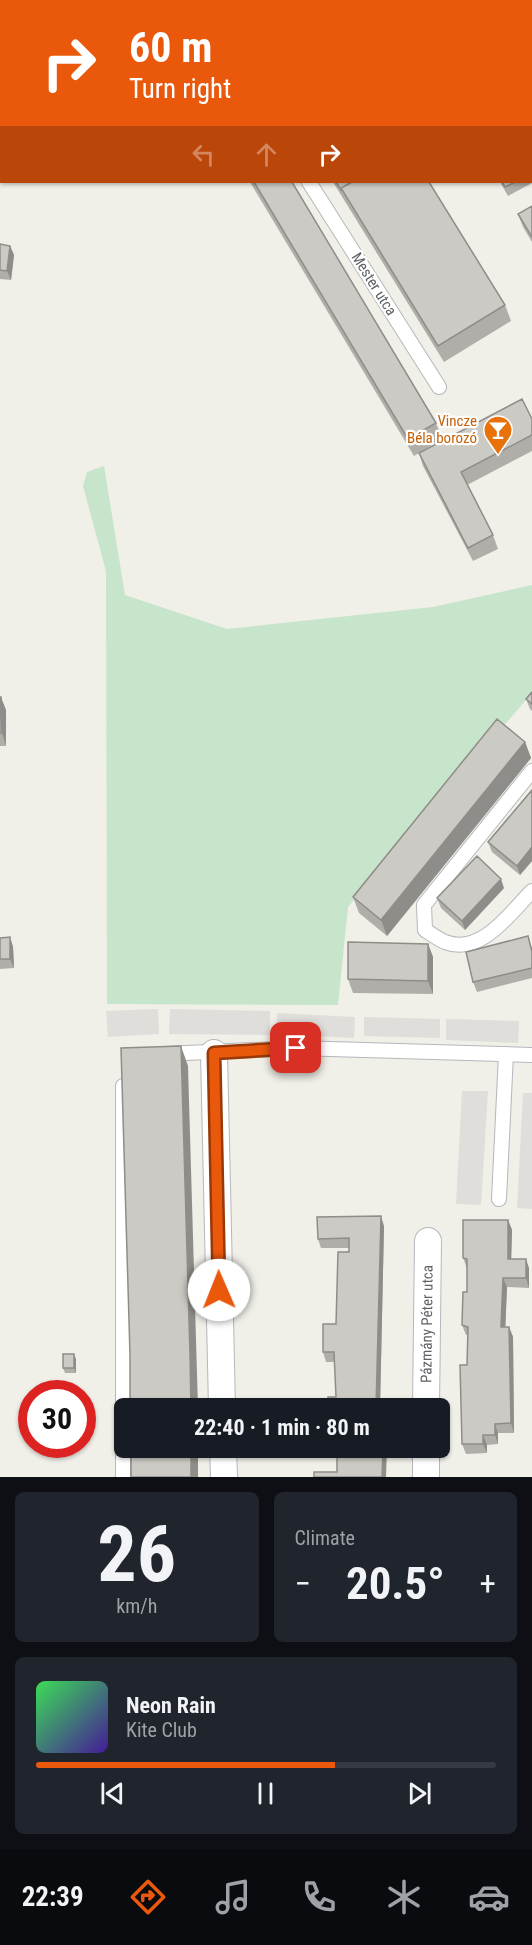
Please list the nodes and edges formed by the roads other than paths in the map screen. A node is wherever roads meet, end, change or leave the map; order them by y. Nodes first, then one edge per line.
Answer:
1 (310, 183) edge
2 (439, 387) dead end
3 (532, 771) edge
4 (532, 891) edge
5 (214, 1053) junction
6 (506, 1054) junction
7 (145, 1055) edge
8 (532, 1055) edge
9 (123, 1067) edge
10 (499, 1199) dead end
11 (428, 1240) dead end
12 (222, 1398) edge
13 (426, 1398) edge
14 (223, 1458) edge
15 (426, 1458) edge
16 (123, 1477) edge
17 (224, 1477) edge
18 (426, 1477) edge

1 - 2 lane, Mester utca
3 - 4 lane
5 - 6 lane
5 - 7 lane
5 - 12 street
6 - 8 lane
6 - 10 lane
9 - 16 lane
11 - 13 street, Pázmány Péter utca
14 - 17 street
15 - 18 street

